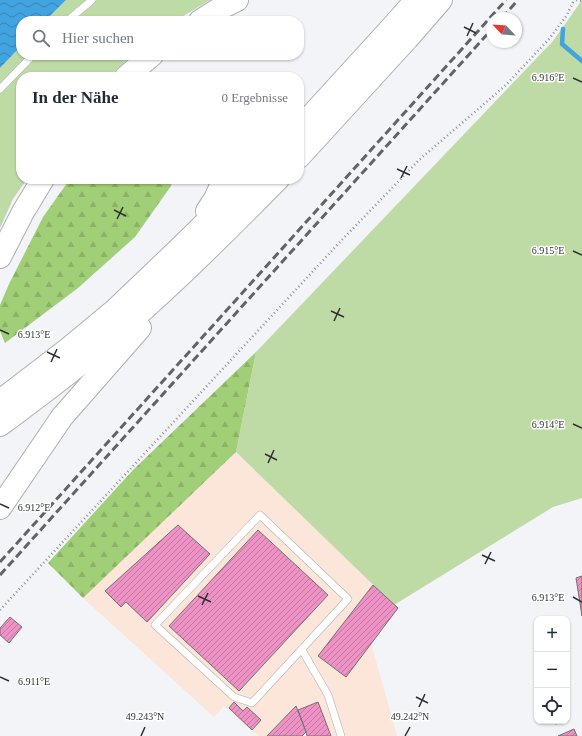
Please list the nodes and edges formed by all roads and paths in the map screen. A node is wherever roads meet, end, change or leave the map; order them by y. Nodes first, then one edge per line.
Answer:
1 (92, 0) edge
2 (237, 0) edge
3 (416, 0) edge
4 (441, 0) edge
5 (575, 0) edge
6 (582, 2) edge
7 (73, 16) edge
8 (208, 16) edge
9 (28, 60) edge
10 (146, 60) edge
11 (16, 72) edge
12 (132, 72) edge
13 (16, 73) edge
14 (0, 89) edge
15 (304, 124) edge
16 (304, 152) edge
17 (40, 184) edge
18 (222, 184) edge
19 (245, 184) edge
20 (273, 184) edge
21 (213, 244) junction
22 (183, 245) junction
23 (0, 257) edge
24 (0, 401) edge
25 (0, 425) edge
26 (0, 508) edge
27 (0, 610) edge
28 (302, 650) junction
29 (341, 736) edge

1 - 7 lane
2 - 8 highway
3 - 15 highway
4 - 16 highway
5 - 6 path
5 - 27 path
9 - 11 lane
10 - 12 highway
13 - 14 lane
17 - 23 highway
18 - 22 highway
19 - 22 highway
20 - 21 highway
21 - 25 highway
21 - 26 highway
22 - 24 highway
28 - 28 lane
28 - 29 lane

